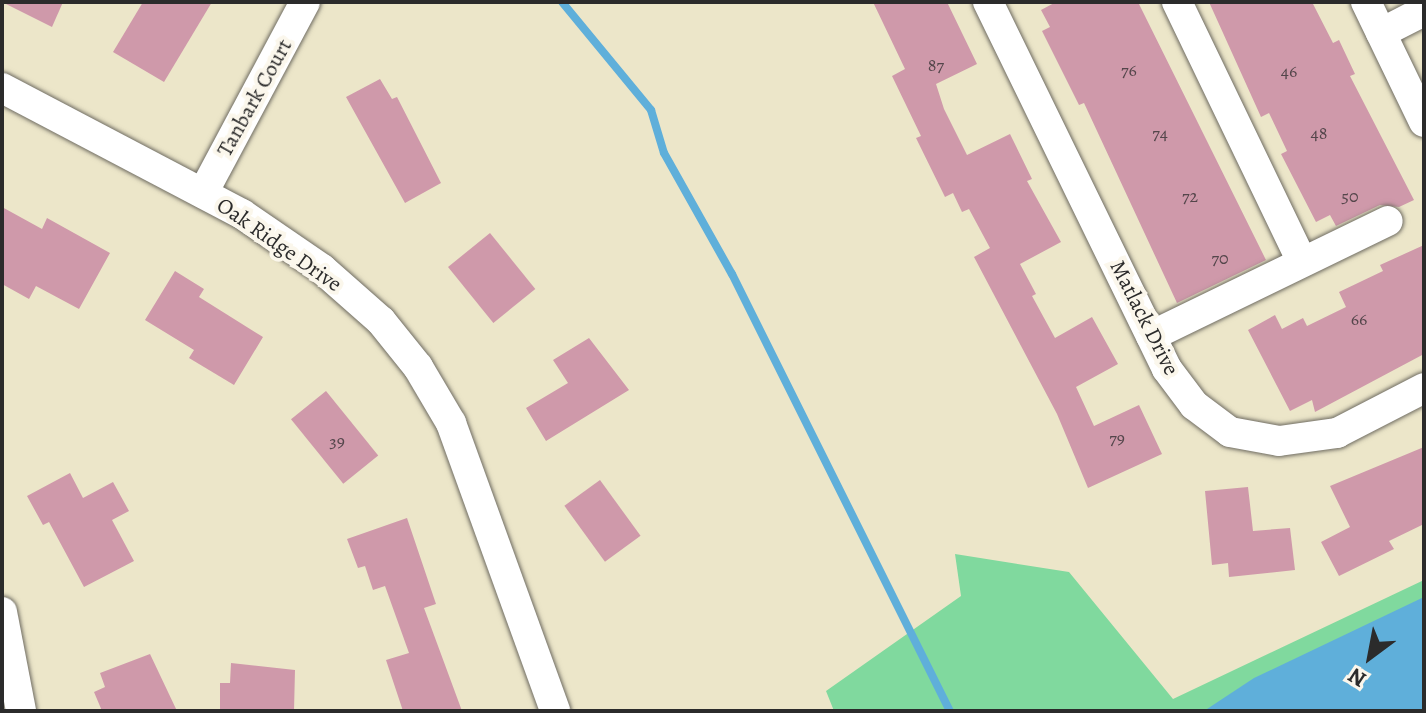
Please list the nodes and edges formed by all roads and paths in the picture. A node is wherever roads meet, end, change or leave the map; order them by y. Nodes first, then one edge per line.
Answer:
1 (305, 2) edge
2 (988, 2) edge
3 (1177, 2) edge
4 (1366, 2) edge
5 (1424, 11) edge
6 (1381, 33) junction
7 (2, 88) edge
8 (1424, 122) edge
9 (203, 193) junction
10 (1388, 221) dead end
11 (1302, 262) junction
12 (1151, 336) junction
13 (1424, 388) edge
14 (2, 612) edge
15 (21, 711) edge
16 (555, 711) edge

1 - 9 street, Tanbark Court
2 - 12 street, Matlack Drive
3 - 11 street
4 - 6 street
5 - 6 street
6 - 8 street
7 - 9 street, Oak Ridge Drive
9 - 16 street, Oak Ridge Drive
10 - 11 street
11 - 12 street
12 - 13 street, Matlack Drive
14 - 15 street

